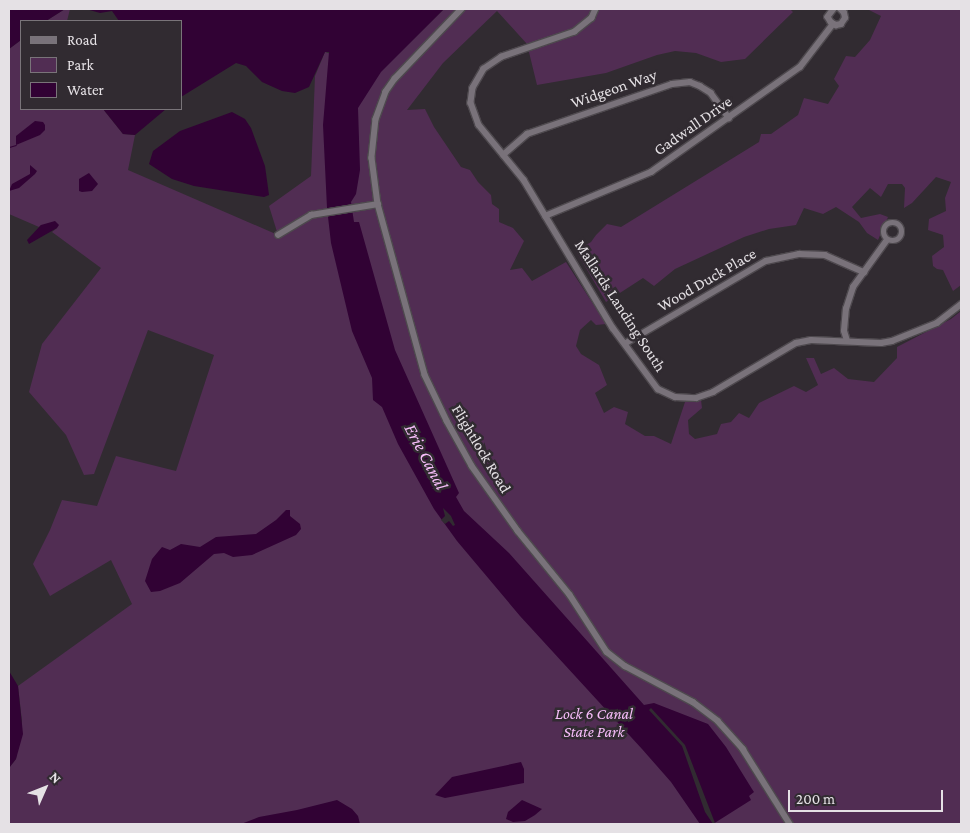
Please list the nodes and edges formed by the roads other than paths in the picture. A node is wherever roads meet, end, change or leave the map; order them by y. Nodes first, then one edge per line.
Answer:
1 (462, 9) edge
2 (596, 9) edge
3 (834, 9) edge
4 (840, 9) edge
5 (833, 24) junction
6 (729, 118) junction
7 (503, 155) junction
8 (378, 204) junction
9 (546, 216) junction
10 (278, 235) dead end
11 (887, 240) dead end
12 (864, 272) junction
13 (961, 304) edge
14 (847, 341) junction
15 (626, 344) junction
16 (790, 824) edge

1 - 8 street, Flightlock Road
2 - 7 street, Mallards Landing South
3 - 5 street
4 - 5 street, Gadwall Drive
5 - 6 street, Gadwall Drive
6 - 7 street, Widgeon Way
6 - 9 street, Gadwall Drive
7 - 9 street, Mallards Landing South
8 - 10 street
8 - 16 street, Flightlock Road
9 - 15 street, Mallards Landing South
11 - 12 street
12 - 14 street
12 - 15 street, Wood Duck Place
13 - 14 street, Mallards Landing South
14 - 15 street, Mallards Landing South

